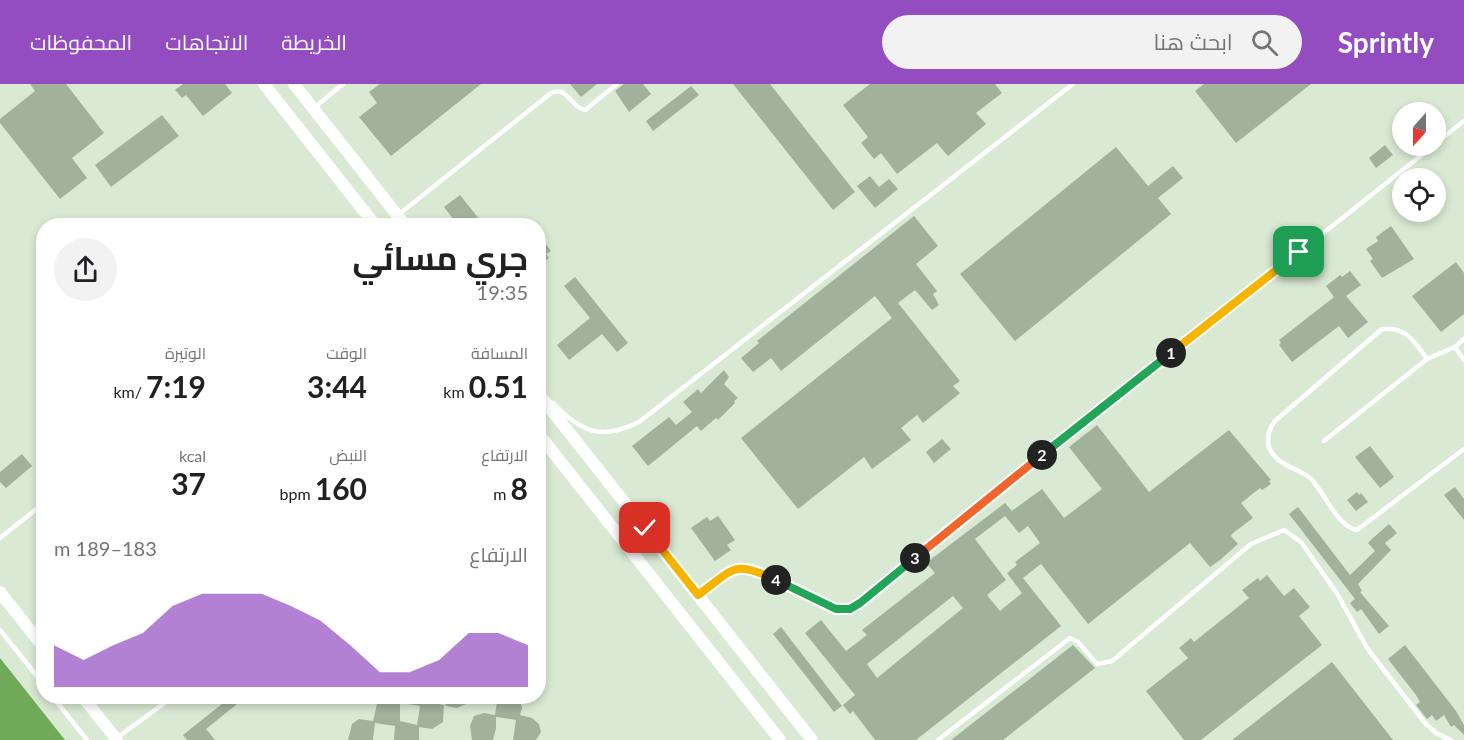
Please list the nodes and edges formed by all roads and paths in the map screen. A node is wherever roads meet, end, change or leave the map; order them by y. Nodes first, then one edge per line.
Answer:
1 (264, 84) edge
2 (294, 84) edge
3 (343, 84) edge
4 (617, 84) edge
5 (1073, 84) edge
6 (313, 109) junction
7 (1464, 121) edge
8 (1446, 135) edge
9 (1419, 156) edge
10 (369, 218) edge
11 (399, 218) edge
12 (403, 218) edge
13 (1464, 339) edge
14 (1455, 347) junction
15 (1428, 359) junction
16 (1464, 360) edge
17 (546, 396) edge
18 (546, 403) edge
19 (1324, 441) dead end
20 (546, 444) edge
21 (1464, 449) edge
22 (36, 509) edge
23 (0, 538) edge
24 (0, 592) edge
25 (698, 595) junction
26 (0, 630) edge
27 (36, 638) edge
28 (36, 676) edge
29 (58, 704) edge
30 (88, 704) edge
31 (163, 704) edge
32 (116, 739) edge
33 (87, 740) edge
34 (780, 740) edge
35 (812, 740) edge
36 (938, 740) edge
37 (1451, 740) edge

1 - 10 street
2 - 6 street
3 - 6 lane
4 - 12 lane
5 - 17 lane
6 - 11 street
7 - 8 lane
9 - 25 lane
13 - 14 lane
14 - 15 lane
14 - 16 lane
15 - 19 lane
15 - 21 lane
18 - 25 street
20 - 34 street
22 - 23 lane
24 - 27 street
25 - 35 street
26 - 28 lane
29 - 33 lane
30 - 32 street
31 - 32 lane
36 - 37 lane

